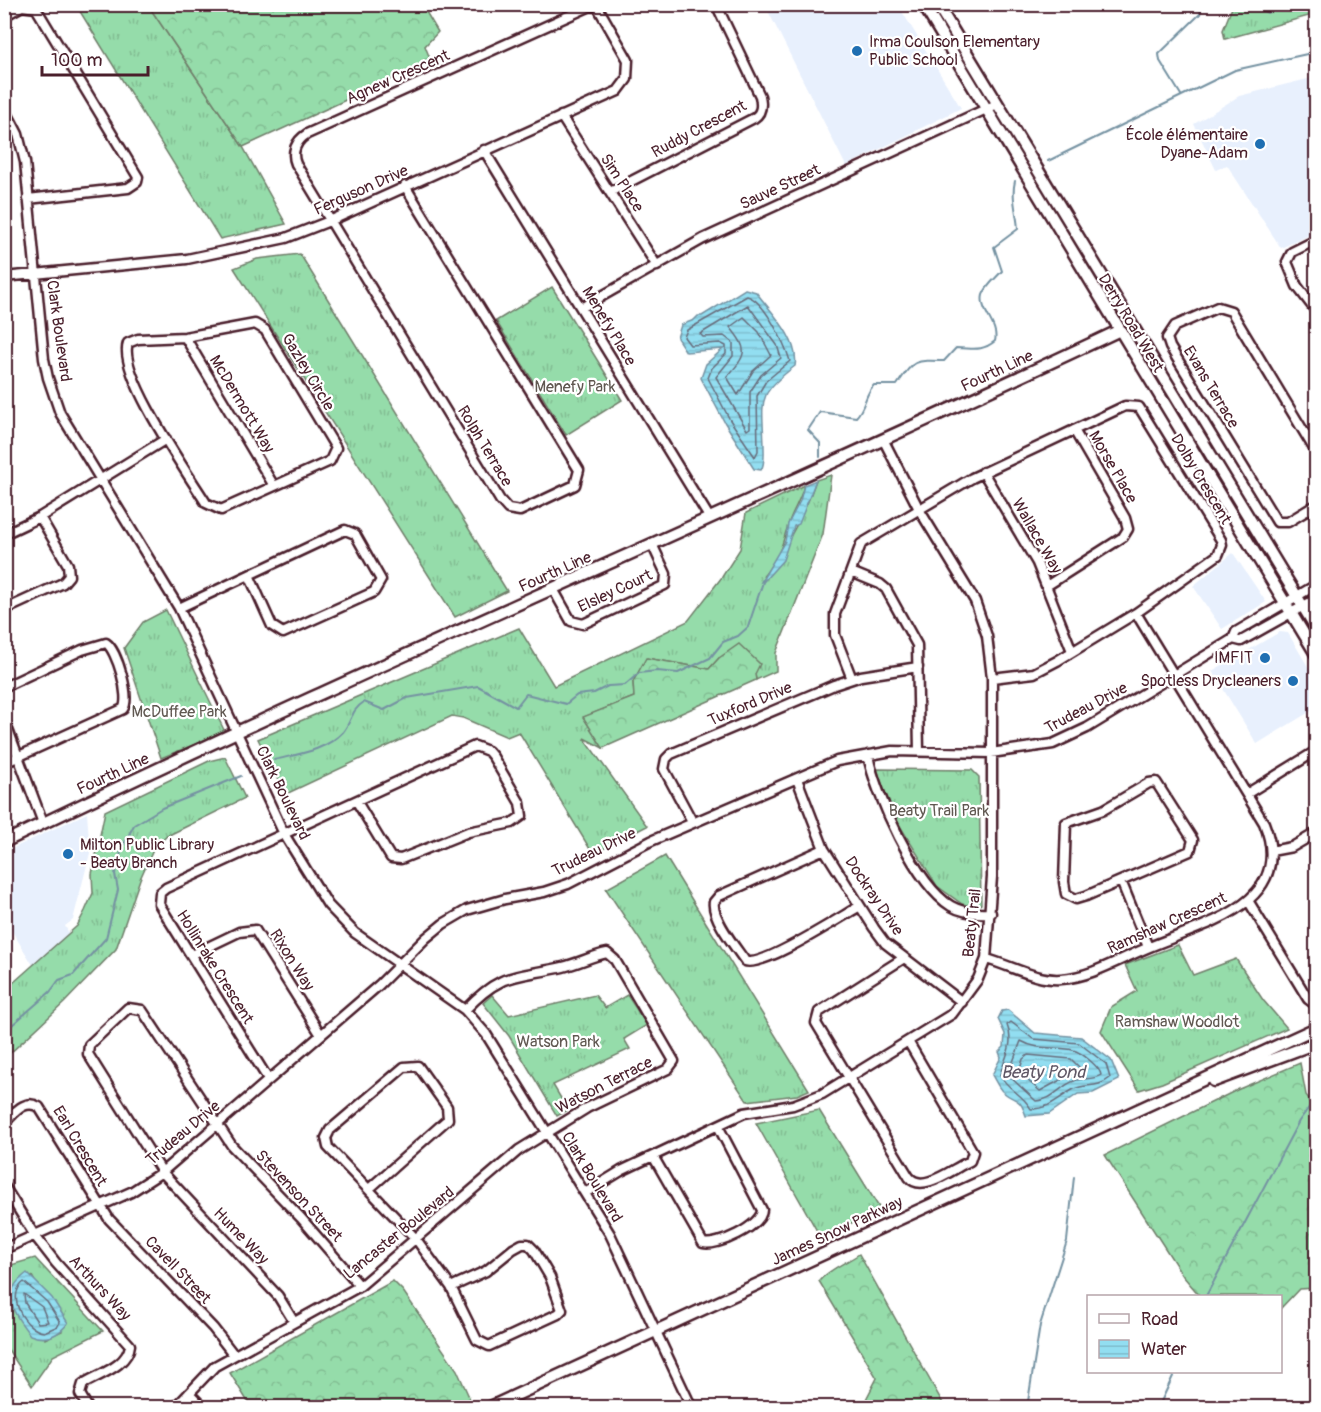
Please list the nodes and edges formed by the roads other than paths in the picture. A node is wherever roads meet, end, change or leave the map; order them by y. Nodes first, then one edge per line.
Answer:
1 (595, 4) edge
2 (716, 4) edge
3 (923, 4) edge
4 (937, 4) edge
5 (4, 16) edge
6 (997, 104) junction
7 (4, 106) edge
8 (985, 110) junction
9 (561, 116) junction
10 (484, 150) junction
11 (405, 186) junction
12 (610, 192) junction
13 (28, 199) junction
14 (332, 220) junction
15 (1317, 240) edge
16 (657, 266) junction
17 (36, 273) junction
18 (4, 277) edge
19 (581, 308) junction
20 (1317, 311) edge
21 (1118, 331) junction
22 (185, 337) junction
23 (1074, 430) junction
24 (166, 439) junction
25 (884, 441) junction
26 (1316, 450) edge
27 (983, 472) junction
28 (101, 481) junction
29 (274, 486) junction
30 (1317, 505) edge
31 (920, 511) junction
32 (40, 517) junction
33 (709, 518) junction
34 (4, 534) edge
35 (652, 544) junction
36 (850, 572) junction
37 (249, 575) junction
38 (1048, 585) junction
39 (1317, 585) edge
40 (553, 589) junction
41 (1296, 596) junction
42 (1317, 599) edge
43 (1284, 603) junction
44 (1303, 607) junction
45 (179, 608) junction
46 (4, 610) edge
47 (1291, 613) junction
48 (1136, 614) junction
49 (1317, 628) edge
50 (1233, 639) junction
51 (1072, 651) junction
52 (1317, 654) edge
53 (918, 667) junction
54 (1174, 675) junction
55 (992, 678) junction
56 (852, 679) junction
57 (4, 687) edge
58 (4, 719) edge
59 (237, 734) junction
60 (920, 751) junction
61 (1317, 751) edge
62 (991, 753) junction
63 (868, 754) junction
64 (20, 756) junction
65 (4, 763) edge
66 (797, 779) junction
67 (1248, 793) junction
68 (357, 802) junction
69 (43, 823) junction
70 (693, 823) junction
71 (1317, 833) edge
72 (284, 834) junction
73 (4, 842) edge
74 (824, 849) junction
75 (1271, 851) junction
76 (1121, 881) junction
77 (1249, 902) junction
78 (860, 906) junction
79 (991, 913) junction
80 (1148, 947) junction
81 (191, 955) junction
82 (904, 958) junction
83 (986, 959) junction
84 (399, 964) junction
85 (962, 1002) junction
86 (1317, 1005) edge
87 (465, 1010) junction
88 (1317, 1028) edge
89 (321, 1035) junction
90 (909, 1043) junction
91 (1317, 1043) edge
92 (849, 1078) junction
93 (268, 1079) junction
94 (1199, 1082) junction
95 (4, 1123) edge
96 (217, 1125) junction
97 (718, 1126) junction
98 (547, 1132) junction
99 (653, 1156) junction
100 (162, 1172) junction
101 (4, 1186) edge
102 (369, 1189) junction
103 (585, 1193) junction
104 (99, 1206) junction
105 (35, 1236) junction
106 (416, 1239) junction
107 (4, 1249) edge
108 (360, 1286) junction
109 (451, 1287) junction
110 (294, 1322) junction
111 (656, 1331) junction
112 (234, 1355) junction
113 (189, 1394) junction
114 (88, 1407) edge
115 (175, 1407) edge
116 (204, 1407) edge
117 (488, 1407) edge
118 (692, 1407) edge

1 - 9 street, Ferguson Drive
1 - 14 street, Agnew Crescent
2 - 12 street, Ruddy Crescent
3 - 8 main road, Derry Road West
4 - 6 main road, Derry Road West
5 - 13 street
6 - 8 street, Sauve Street
6 - 41 main road, Derry Road West
7 - 13 street, Clark Boulevard
8 - 16 street, Sauve Street
8 - 21 main road, Derry Road West
9 - 10 street, Ferguson Drive
9 - 12 street, Sim Place
10 - 11 street, Ferguson Drive
10 - 19 street, Menefy Place
11 - 14 street, Ferguson Drive
11 - 14 street, Rolph Terrace
12 - 16 street, Sim Place
13 - 17 street, Clark Boulevard
14 - 17 street, Ferguson Drive
15 - 20 street
16 - 19 street, Sauve Street
17 - 18 street, Ferguson Drive
17 - 28 street, Clark Boulevard
19 - 33 street, Menefy Place
21 - 25 main road, Fourth Line
21 - 43 main road, Derry Road West
22 - 24 street, Gazley Circle
22 - 29 street, McDermott Way
22 - 29 street, Gazley Circle
23 - 27 street, Dolby Crescent
23 - 38 street, Morse Place
23 - 48 street, Dolby Crescent
24 - 28 street
24 - 29 street, Gazley Circle
25 - 31 street, Beaty Trail
25 - 33 main road, Fourth Line
26 - 30 street, Evans Terrace
27 - 31 street, Dolby Crescent
27 - 38 street, Wallace Way
28 - 32 street
28 - 45 street, Clark Boulevard
31 - 36 street, Dolby Crescent
31 - 55 street, Beaty Trail
32 - 34 street
32 - 46 street
33 - 35 main road, Fourth Line
35 - 40 main road, Fourth Line
35 - 40 street, Elsley Court
36 - 53 street
36 - 56 street, Dolby Crescent
37 - 37 street
37 - 45 street
38 - 51 street, Wallace Way
39 - 41 street, Trudeau Drive
40 - 59 main road, Fourth Line
41 - 43 street, Trudeau Drive
41 - 44 main road, Derry Road West
42 - 44 street, Trudeau Drive
43 - 47 main road, Derry Road West
43 - 50 street, Trudeau Drive
44 - 47 street, Trudeau Drive
44 - 49 main road, Derry Road West
45 - 59 street, Clark Boulevard
47 - 50 street, Trudeau Drive
47 - 52 main road, Derry Road West
48 - 51 street, Dolby Crescent
48 - 54 street, Ramshaw Crescent
50 - 54 street, Trudeau Drive
51 - 55 street, Dolby Crescent
53 - 56 street, Tuxford Drive
53 - 60 street
54 - 62 street, Trudeau Drive
54 - 67 street, Ramshaw Crescent
55 - 62 street, Beaty Trail
56 - 70 street, Tuxford Drive
57 - 64 street
58 - 64 street
59 - 69 main road, Fourth Line
59 - 72 street, Clark Boulevard
60 - 62 street, Trudeau Drive
60 - 63 street, Trudeau Drive
61 - 67 street
62 - 79 street, Beaty Trail
63 - 66 street, Trudeau Drive
63 - 79 street
64 - 65 street
64 - 69 street
66 - 70 street, Trudeau Drive
66 - 74 street, Dockray Drive
67 - 75 street, Ramshaw Crescent
68 - 68 street
68 - 72 street
69 - 73 main road, Fourth Line
70 - 84 street, Trudeau Drive
71 - 75 street
72 - 81 street, Hollinrake Crescent
72 - 84 street, Clark Boulevard
74 - 78 street, Dockray Drive
74 - 78 street
75 - 77 street, Ramshaw Crescent
76 - 76 street
76 - 80 street
77 - 80 street, Ramshaw Crescent
77 - 86 street
78 - 82 street, Dockray Drive
79 - 83 street, Beaty Trail
80 - 83 street, Ramshaw Crescent
81 - 89 street, Rixon Way
81 - 93 street, Hollinrake Crescent
82 - 85 street, Dockray Drive
82 - 92 street
83 - 85 street, Beaty Trail
84 - 87 street, Clark Boulevard
84 - 89 street, Trudeau Drive
85 - 90 street, Beaty Trail
87 - 98 street, Clark Boulevard
87 - 98 street, Watson Terrace
88 - 94 main road, James Snow Parkway
89 - 93 street, Trudeau Drive
90 - 92 street, Beaty Trail
90 - 92 street
91 - 94 main road, James Snow Parkway
92 - 97 street, Beaty Trail
93 - 96 street, Trudeau Drive
94 - 111 main road, James Snow Parkway
95 - 104 street, Earl Crescent
96 - 100 street, Trudeau Drive
96 - 100 street, Stevenson Street
96 - 108 street, Stevenson Street
97 - 99 street, Beaty Trail
97 - 99 street
98 - 103 street, Clark Boulevard
98 - 106 street, Lancaster Boulevard
99 - 103 street, Beaty Trail
100 - 104 street, Trudeau Drive
100 - 110 street, Hume Way
101 - 105 street
102 - 102 street
102 - 106 street
103 - 111 street, Clark Boulevard
104 - 105 street, Trudeau Drive
104 - 112 street, Cavell Street
105 - 107 street, Trudeau Drive
105 - 114 street, Arthurs Way
106 - 108 street, Lancaster Boulevard
106 - 109 street
108 - 110 street, Lancaster Boulevard
109 - 109 street
110 - 112 street, Lancaster Boulevard
111 - 117 main road, James Snow Parkway
111 - 118 street, Clark Boulevard
112 - 113 street, Lancaster Boulevard
113 - 115 street, Lancaster Boulevard
113 - 116 street

